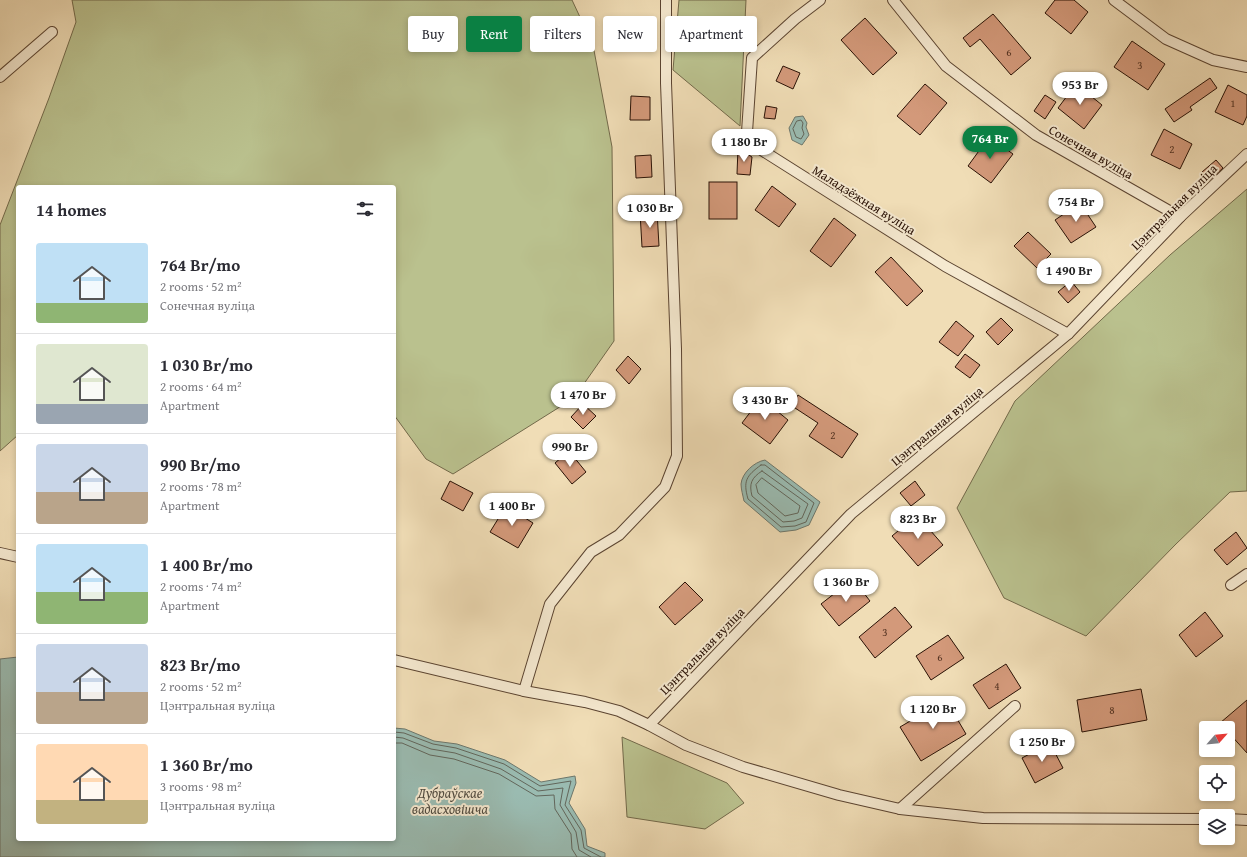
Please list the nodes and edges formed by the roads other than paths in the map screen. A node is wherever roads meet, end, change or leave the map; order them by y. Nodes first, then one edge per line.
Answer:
1 (666, 0) edge
2 (820, 0) edge
3 (893, 0) edge
4 (1114, 0) edge
5 (52, 32) dead end
6 (1247, 67) edge
7 (0, 77) edge
8 (1247, 154) edge
9 (1180, 217) junction
10 (1068, 334) junction
11 (0, 553) edge
12 (16, 557) edge
13 (1247, 574) edge
14 (1231, 585) dead end
15 (396, 660) edge
16 (524, 691) junction
17 (1015, 706) dead end
18 (649, 725) junction
19 (900, 809) junction
20 (1199, 818) edge
21 (1235, 819) edge
22 (1247, 820) edge

1 - 16 street
2 - 10 street, Маладзёжная вуліца
3 - 9 street, Сонечная вуліца
4 - 6 street
5 - 7 street
8 - 9 street, Цэнтральная вуліца
9 - 10 street, Цэнтральная вуліца
10 - 18 street, Цэнтральная вуліца
11 - 12 street
13 - 14 street
15 - 16 street
16 - 18 street
17 - 19 street
18 - 19 street
19 - 20 street
21 - 22 street

